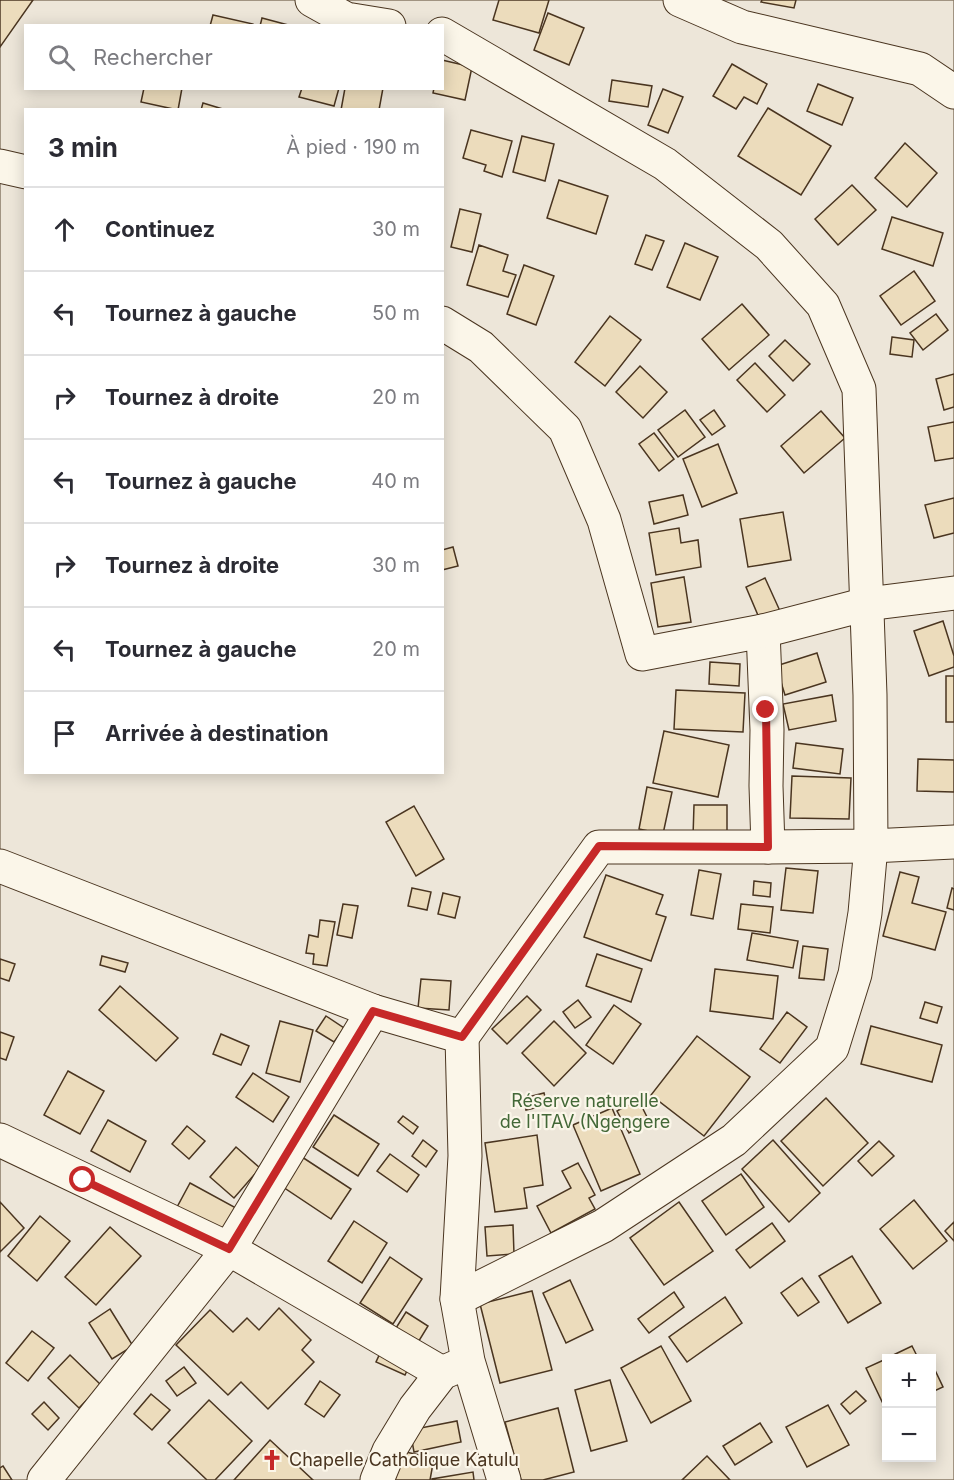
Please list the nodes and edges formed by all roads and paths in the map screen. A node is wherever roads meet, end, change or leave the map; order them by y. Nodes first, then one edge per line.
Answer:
1 (312, 0) edge
2 (680, 0) edge
3 (377, 24) edge
4 (444, 34) edge
5 (954, 92) edge
6 (0, 166) edge
7 (24, 172) edge
8 (444, 324) edge
9 (954, 593) edge
10 (867, 604) junction
11 (763, 631) junction
12 (954, 842) edge
13 (871, 846) junction
14 (768, 847) junction
15 (0, 866) edge
16 (373, 1011) junction
17 (462, 1037) junction
18 (0, 1140) edge
19 (229, 1249) junction
20 (457, 1299) junction
21 (455, 1367) junction
22 (44, 1480) edge
23 (377, 1480) edge
24 (504, 1480) edge

1 - 3 street
2 - 5 street
4 - 10 street
6 - 7 street
8 - 11 street
9 - 10 street
10 - 11 street
10 - 13 street
11 - 14 street
12 - 13 street
13 - 14 street
13 - 20 street
14 - 17 street
15 - 16 street
16 - 17 street
16 - 19 street
17 - 20 street
18 - 19 street
19 - 21 street
19 - 22 street
20 - 21 street
21 - 23 street
21 - 24 street

